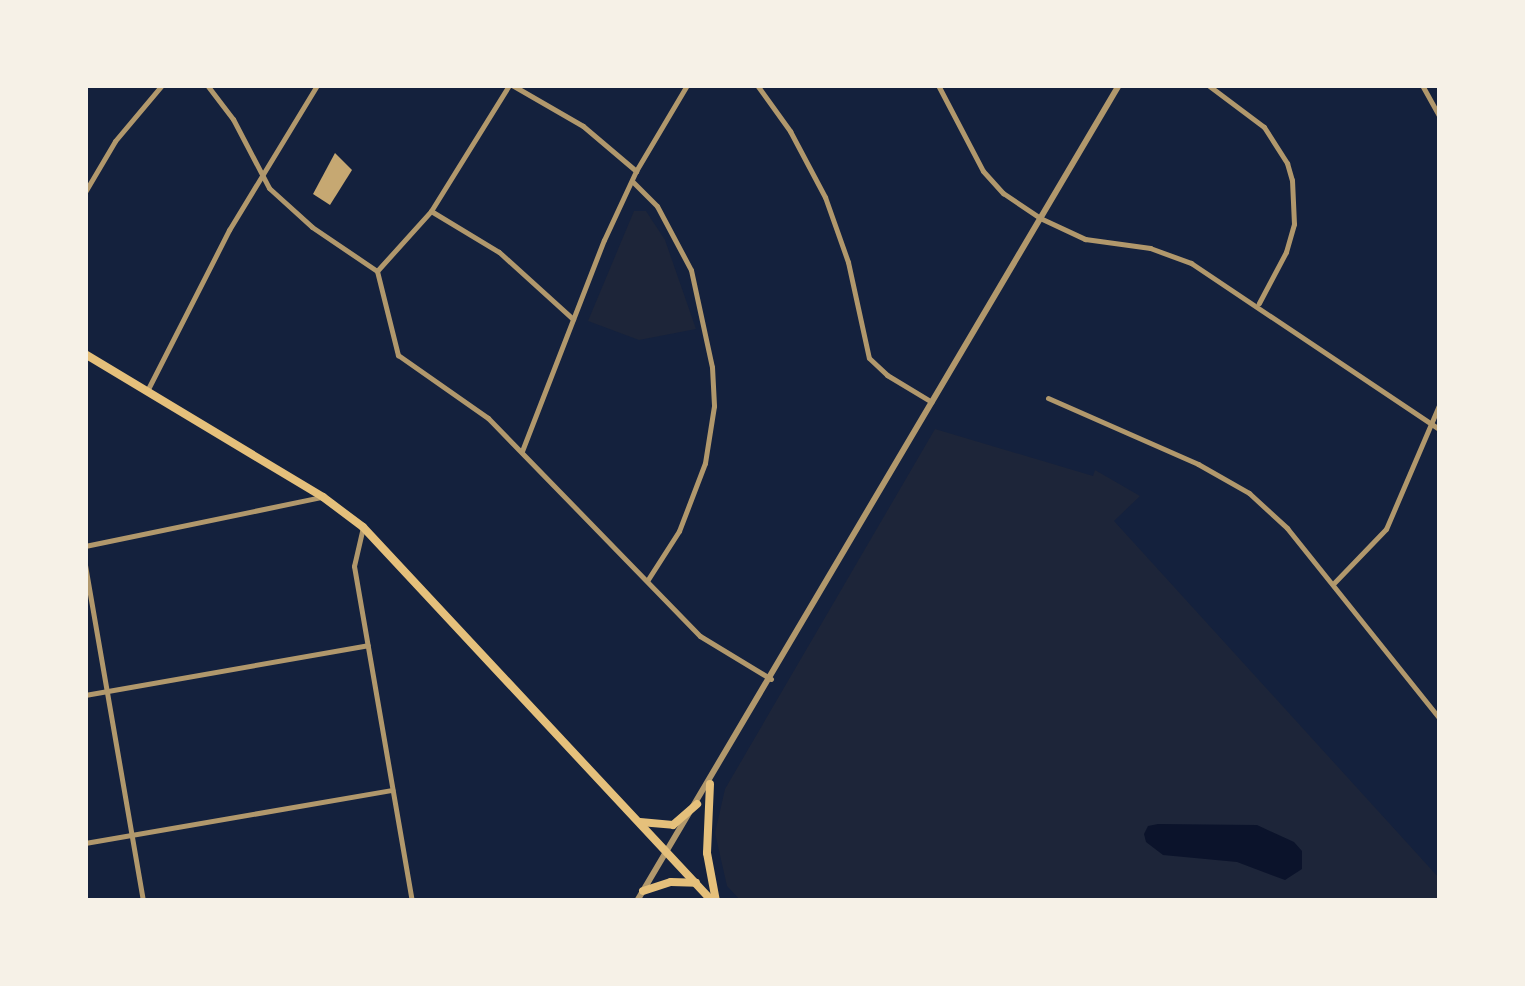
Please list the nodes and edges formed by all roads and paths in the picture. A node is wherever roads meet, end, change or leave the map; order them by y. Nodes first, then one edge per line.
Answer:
1 (162, 85) edge
2 (208, 85) edge
3 (317, 85) edge
4 (510, 85) edge
5 (688, 85) edge
6 (758, 85) edge
7 (938, 85) edge
8 (1118, 85) edge
9 (1208, 85) edge
10 (1422, 85) edge
11 (1440, 117) edge
12 (636, 170) junction
13 (260, 177) junction
14 (632, 181) junction
15 (85, 192) edge
16 (432, 211) junction
17 (1040, 218) junction
18 (377, 271) junction
19 (1258, 304) junction
20 (573, 319) junction
21 (85, 354) edge
22 (147, 391) junction
23 (1048, 398) dead end
24 (932, 402) junction
25 (1440, 403) edge
26 (1431, 424) junction
27 (1440, 430) edge
28 (522, 452) junction
29 (323, 497) junction
30 (363, 528) junction
31 (85, 546) edge
32 (85, 565) edge
33 (646, 582) junction
34 (1333, 584) junction
35 (368, 645) junction
36 (771, 679) junction
37 (107, 691) junction
38 (85, 694) edge
39 (1440, 719) edge
40 (710, 784) junction
41 (393, 790) junction
42 (697, 804) junction
43 (640, 822) junction
44 (133, 834) junction
45 (85, 843) edge
46 (666, 851) junction
47 (696, 884) junction
48 (643, 891) junction
49 (143, 901) edge
50 (412, 901) edge
51 (638, 901) edge
52 (714, 901) edge

1 - 15 street
2 - 13 street
3 - 13 street
4 - 12 street
4 - 16 street
5 - 12 street
6 - 24 street
7 - 17 street
8 - 17 street
9 - 19 street
10 - 11 street
12 - 14 street
13 - 18 street
13 - 22 street
14 - 20 street
14 - 33 street
16 - 18 street
16 - 20 street
17 - 19 street
17 - 24 street
18 - 28 street
19 - 26 street
20 - 28 street
21 - 22 main road
22 - 29 main road
23 - 34 street
24 - 36 street
25 - 26 street
26 - 27 street
26 - 34 street
28 - 33 street
29 - 30 main road
29 - 31 street
30 - 35 street
30 - 43 main road
32 - 37 street
33 - 36 street
34 - 39 street
35 - 37 street
35 - 41 street
36 - 40 street
37 - 38 street
37 - 44 street
40 - 42 street
40 - 52 main road
41 - 44 street
41 - 50 street
42 - 43 main road
42 - 46 street
43 - 46 main road
44 - 45 street
44 - 49 street
46 - 47 main road
46 - 48 street
47 - 48 main road
47 - 52 main road
48 - 51 street

